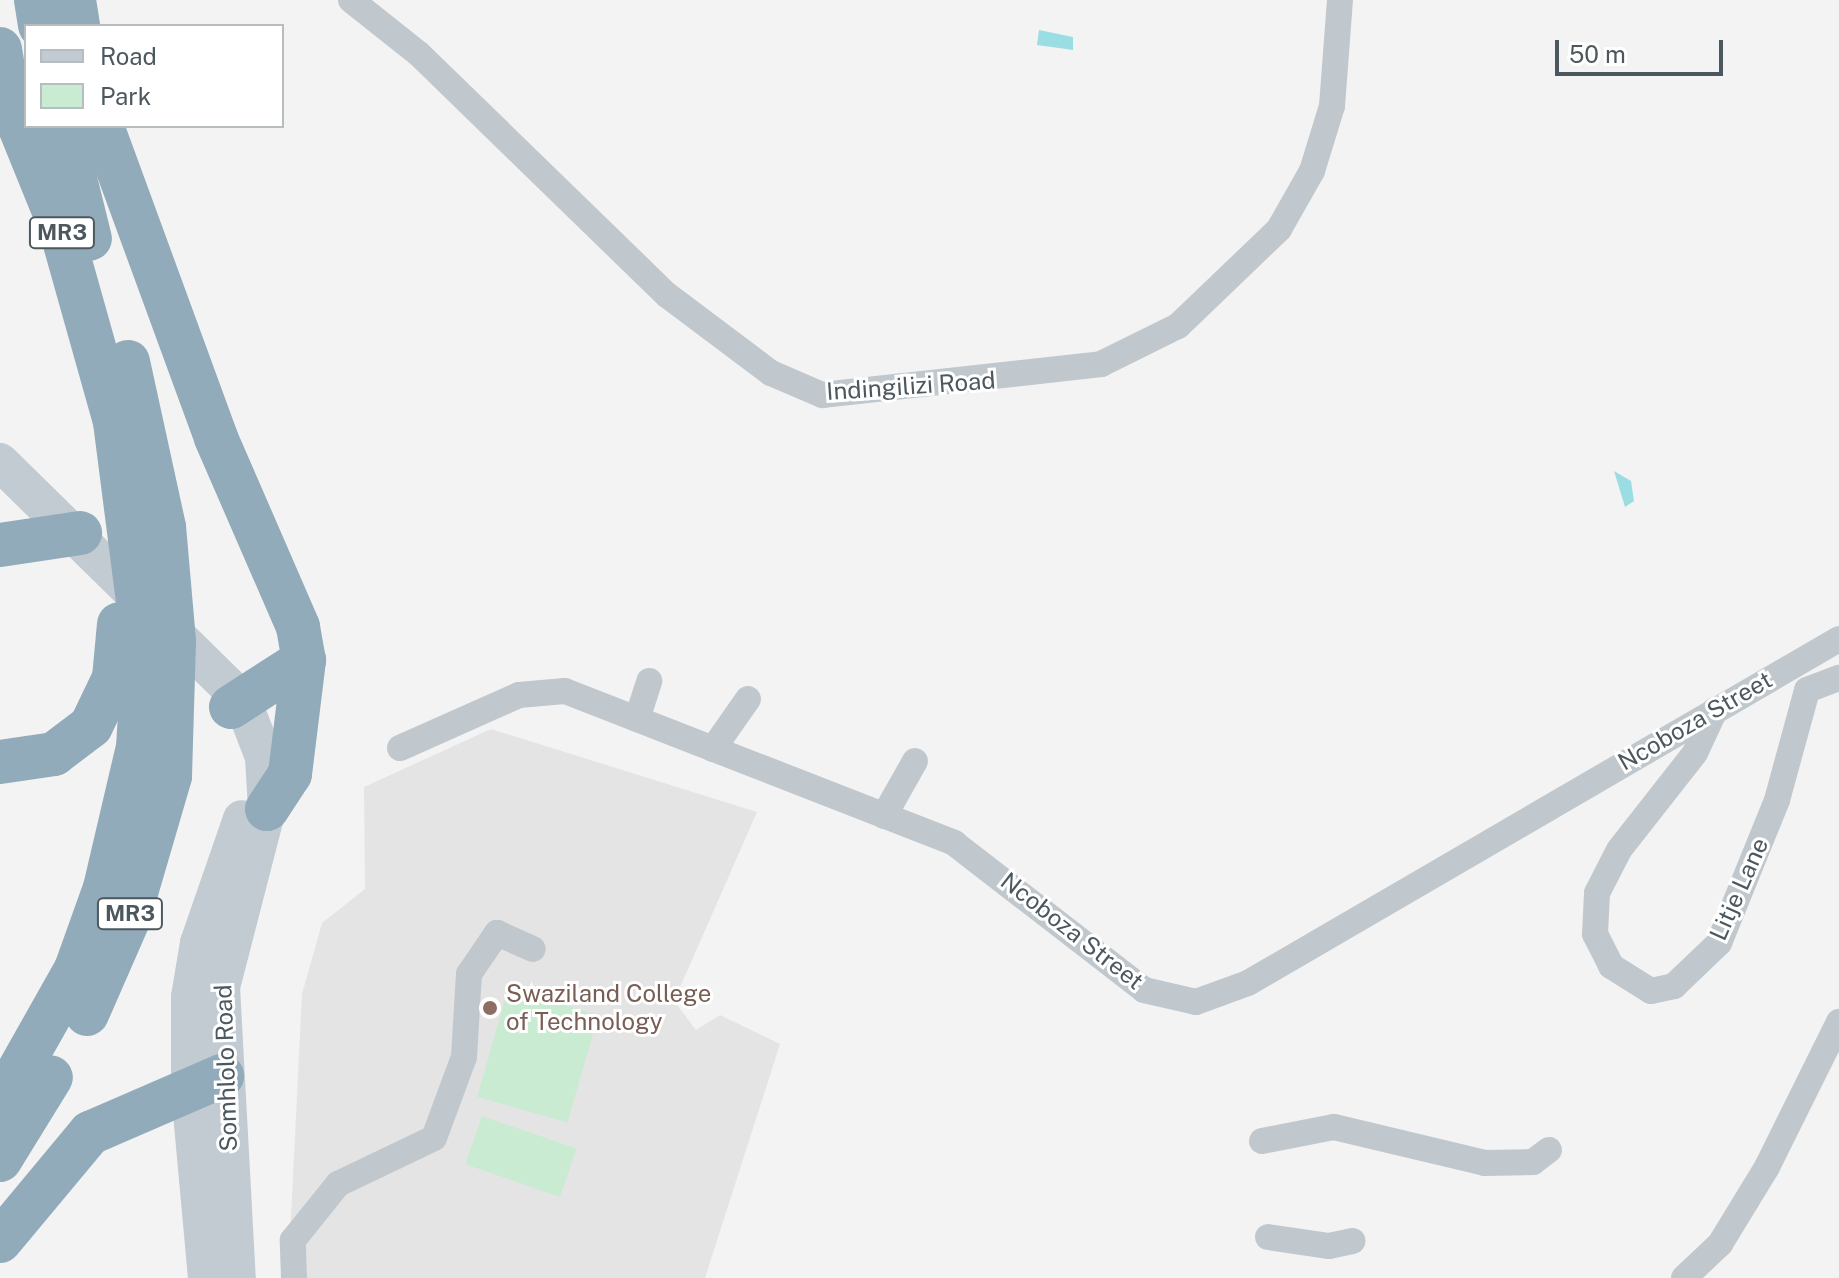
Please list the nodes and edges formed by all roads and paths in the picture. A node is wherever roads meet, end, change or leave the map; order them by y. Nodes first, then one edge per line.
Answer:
1 (36, 0) edge
2 (74, 0) edge
3 (351, 0) edge
4 (1340, 0) edge
5 (40, 24) edge
6 (78, 24) edge
7 (0, 49) edge
8 (62, 128) edge
9 (103, 128) edge
10 (115, 418) junction
11 (0, 462) edge
12 (80, 533) junction
13 (0, 545) edge
14 (1839, 639) edge
15 (159, 644) junction
16 (304, 660) junction
17 (1839, 678) edge
18 (649, 681) dead end
19 (233, 697) junction
20 (748, 699) dead end
21 (1715, 710) junction
22 (637, 719) junction
23 (400, 748) dead end
24 (713, 749) junction
25 (915, 761) dead end
26 (0, 762) edge
27 (267, 809) junction
28 (884, 816) junction
29 (533, 949) dead end
30 (1839, 1022) edge
31 (206, 1083) junction
32 (0, 1104) edge
33 (1262, 1141) dead end
34 (1549, 1150) dead end
35 (0, 1160) edge
36 (1268, 1237) dead end
37 (0, 1241) edge
38 (1352, 1241) dead end
39 (207, 1278) edge
40 (237, 1278) edge
41 (294, 1278) edge
42 (1684, 1278) edge

1 - 5 highway
2 - 6 highway
3 - 4 street, Indingilizi Road
7 - 10 highway, MR3
8 - 10 highway, MR3
9 - 16 highway
10 - 15 highway, MR3
10 - 26 highway
11 - 12 main road, Somhlolo Road
12 - 13 highway
12 - 19 main road, Somhlolo Road
14 - 21 street, Ncoboza Street
15 - 32 highway, MR3
15 - 35 highway, MR3
16 - 19 highway
16 - 27 highway
17 - 21 street, Litje Lane
18 - 22 street
19 - 27 main road, Somhlolo Road
19 - 31 main road, Somhlolo Road
20 - 24 street
21 - 28 street, Ncoboza Street
22 - 23 street, Ncoboza Street
22 - 24 street, Ncoboza Street
24 - 28 street, Ncoboza Street
25 - 28 street
27 - 31 main road, Somhlolo Road
29 - 41 street
30 - 42 street
31 - 37 highway
31 - 39 main road, Somhlolo Road
31 - 40 main road, Somhlolo Road
33 - 34 street
36 - 38 street

